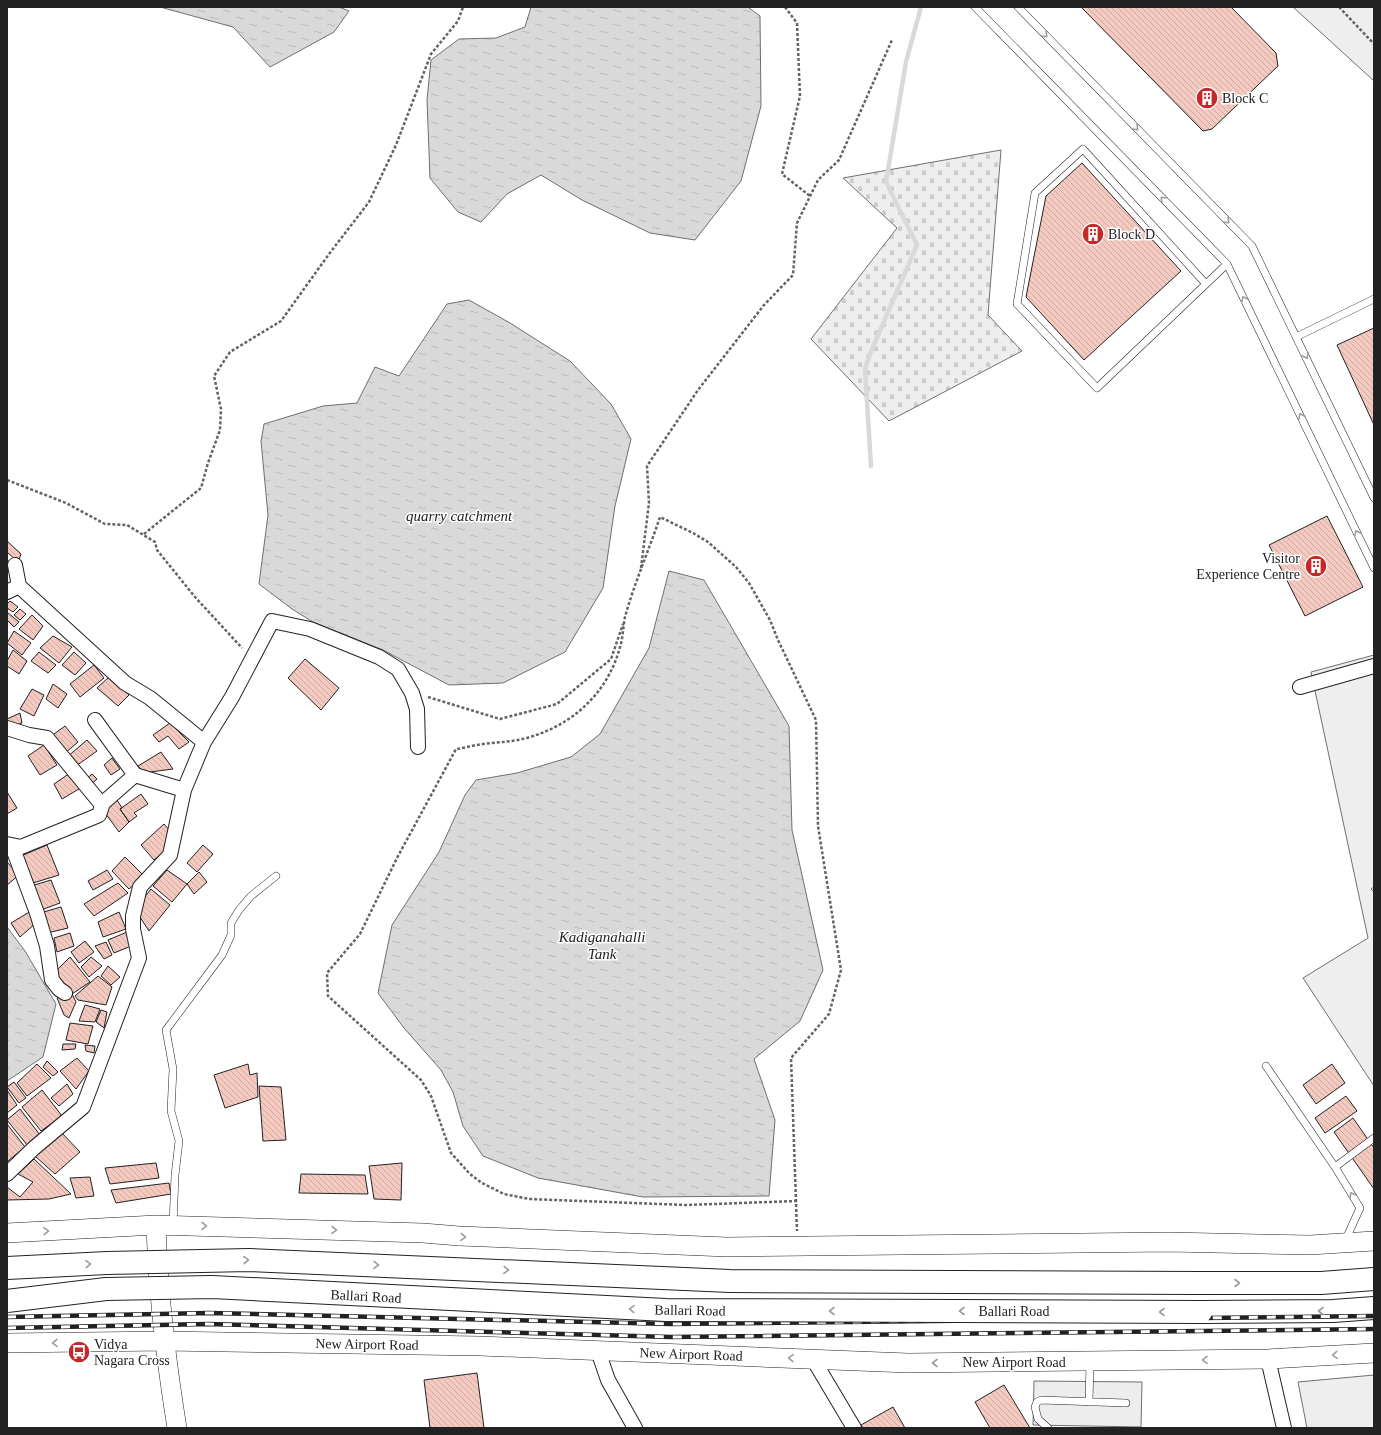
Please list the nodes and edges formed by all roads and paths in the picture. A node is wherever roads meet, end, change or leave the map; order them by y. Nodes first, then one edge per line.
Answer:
1 (463, 7) edge
2 (785, 7) edge
3 (975, 7) edge
4 (1018, 7) edge
5 (1339, 7) edge
6 (892, 40) dead end
7 (1374, 44) edge
8 (810, 196) junction
9 (1227, 264) junction
10 (1206, 284) junction
11 (1374, 299) edge
12 (1296, 337) junction
13 (7, 480) edge
14 (1374, 498) edge
15 (144, 534) junction
16 (15, 565) dead end
17 (1374, 568) edge
18 (13, 589) edge
19 (625, 618) junction
20 (252, 659) junction
21 (1374, 666) edge
22 (1300, 687) dead end
23 (412, 693) junction
24 (95, 720) dead end
25 (7, 728) edge
26 (204, 742) junction
27 (418, 747) dead end
28 (135, 775) junction
29 (184, 790) junction
30 (102, 805) junction
31 (9, 845) edge
32 (276, 876) dead end
33 (65, 993) dead end
34 (1266, 1066) dead end
35 (1374, 1138) edge
36 (1335, 1167) junction
37 (7, 1174) edge
38 (797, 1201) junction
39 (165, 1225) junction
40 (7, 1232) edge
41 (1374, 1241) edge
42 (1344, 1242) junction
43 (798, 1246) junction
44 (7, 1268) edge
45 (1374, 1279) edge
46 (7, 1301) edge
47 (1374, 1308) edge
48 (164, 1341) junction
49 (7, 1343) edge
50 (598, 1351) junction
51 (1374, 1353) edge
52 (813, 1359) junction
53 (1268, 1359) junction
54 (1090, 1362) junction
55 (1089, 1402) junction
56 (1126, 1403) dead end
57 (177, 1428) edge
58 (635, 1428) edge
59 (854, 1428) edge
60 (1048, 1428) edge
61 (1284, 1428) edge

1 - 15 path
2 - 8 path
9 -> 3 lane
4 -> 12 lane
5 - 7 path
6 - 8 path
8 - 19 path
9 - 10 lane
17 -> 9 lane
10 - 10 lane
11 - 12 lane
12 -> 14 lane
13 - 15 path
15 - 20 path
16 - 18 street
18 - 26 street
19 - 23 path
19 - 38 path
19 - 38 path
20 - 23 street
20 - 26 street
21 - 22 street
23 - 27 street
24 - 28 street
25 - 30 street
26 - 29 street
28 - 29 street
28 - 30 street
29 - 37 street
30 - 31 street
31 - 33 street
32 - 39 lane
34 - 36 lane
35 - 36 lane
42 -> 36 lane
38 - 43 path
40 -> 39 street
39 -> 43 street
39 - 48 street
41 - 42 street
42 - 43 street
44 -> 45 highway, Ballari Road, bridge
47 -> 46 highway, Ballari Road, bridge
48 -> 49 street, New Airport Road
48 - 50 street, New Airport Road
48 - 57 street
52 -> 50 street, New Airport Road
50 - 58 street
51 -> 53 street, New Airport Road
54 -> 52 street, New Airport Road
52 - 59 street
53 -> 54 street, New Airport Road
53 - 61 street
54 - 55 lane
55 - 56 lane
55 - 60 lane

